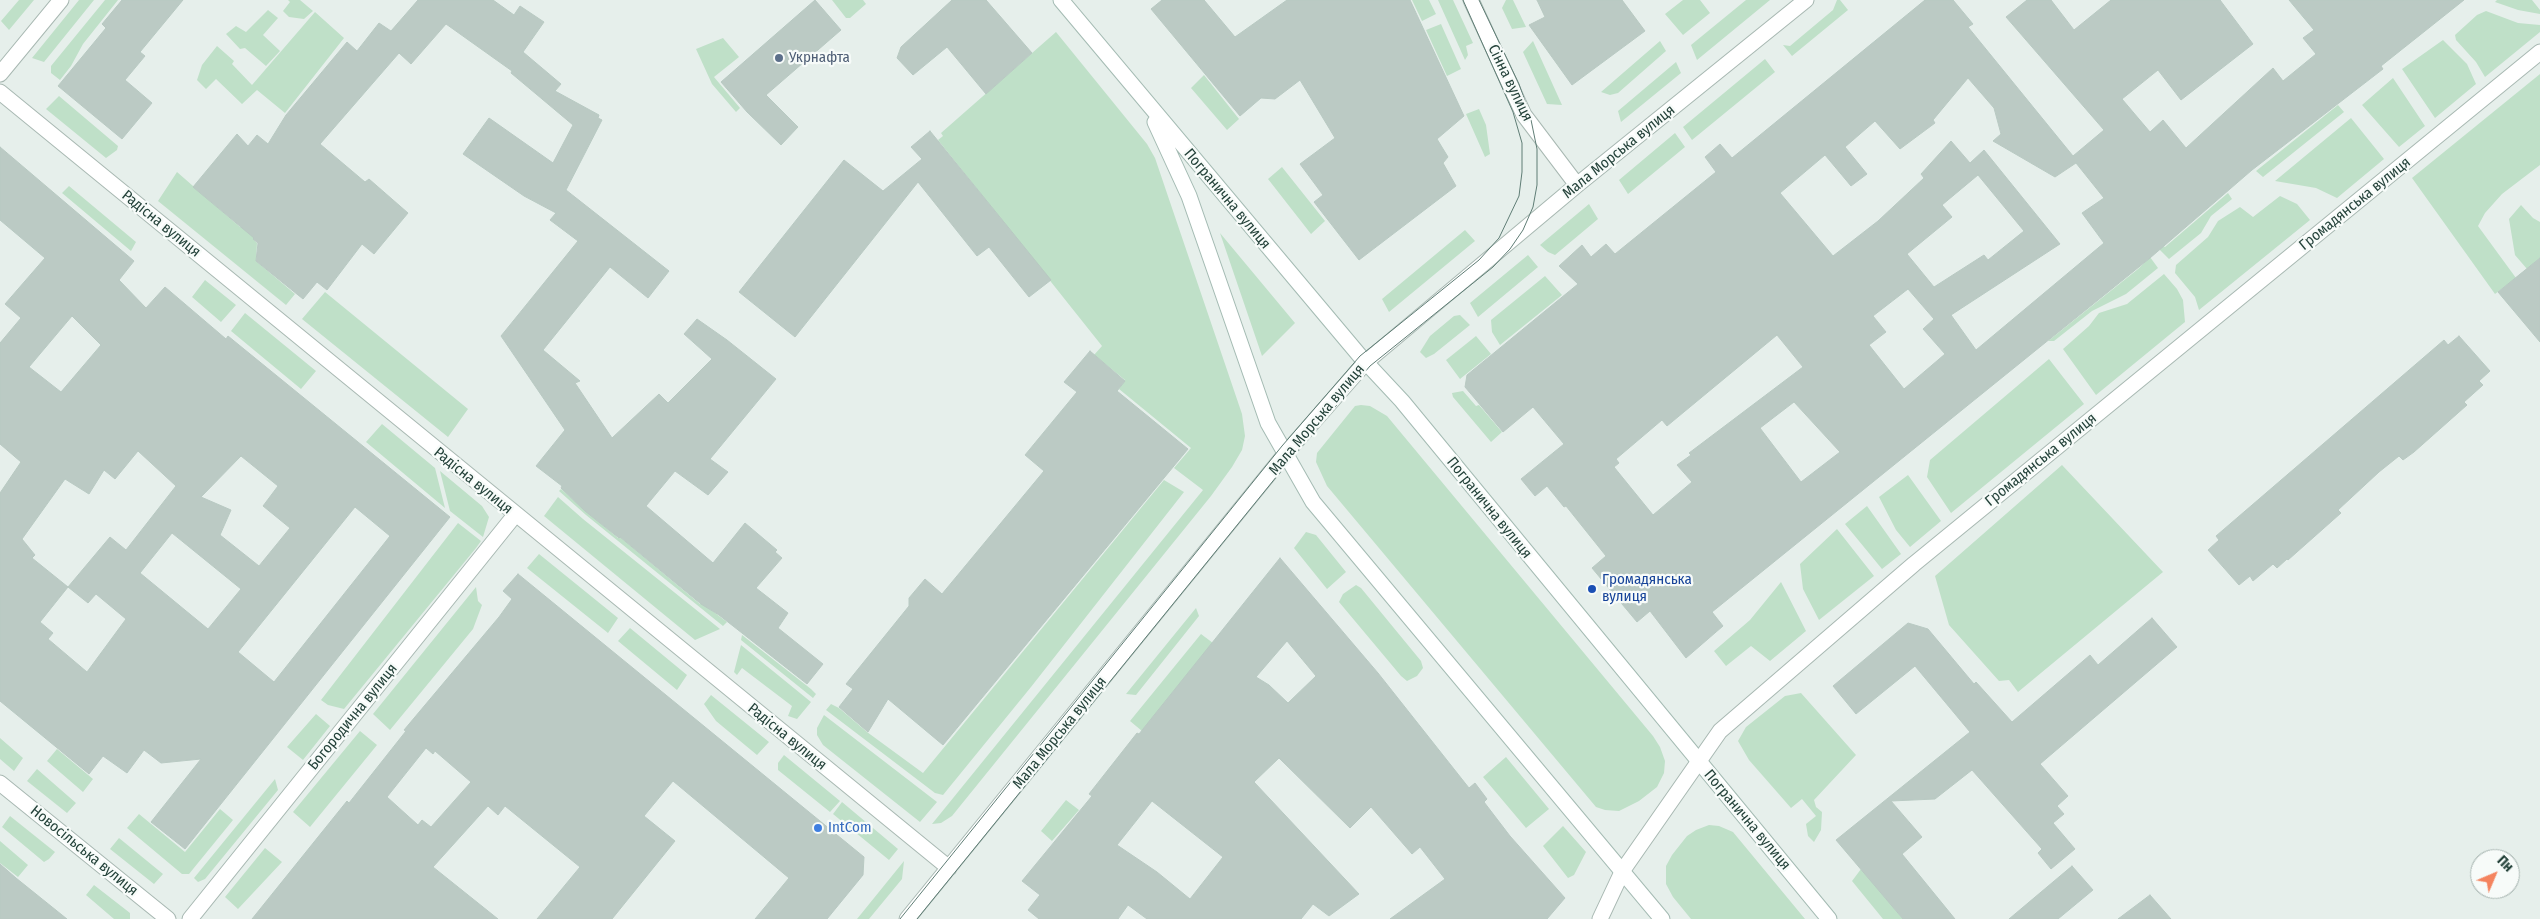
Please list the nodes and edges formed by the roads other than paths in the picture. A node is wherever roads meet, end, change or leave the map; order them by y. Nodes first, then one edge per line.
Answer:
1 (61, 0) edge
2 (1060, 0) edge
3 (1471, 0) edge
4 (1806, 0) edge
5 (2540, 52) edge
6 (0, 74) edge
7 (0, 92) edge
8 (1144, 101) junction
9 (1577, 185) junction
10 (1366, 362) junction
11 (1286, 453) junction
12 (515, 515) junction
13 (1700, 763) junction
14 (0, 783) edge
15 (949, 868) junction
16 (1623, 870) junction
17 (168, 919) edge
18 (190, 919) edge
19 (907, 919) edge
20 (1600, 919) edge
21 (1662, 919) edge
22 (1829, 919) edge

1 - 6 street
2 - 8 street, Погранична вулиця
3 - 9 street, Сінна вулиця
4 - 9 street, Мала Морська вулиця
5 - 13 street, Громадянська вулиця
7 - 12 street, Радісна вулиця
8 - 10 street, Погранична вулиця
8 - 11 street, Погранична вулиця
9 - 10 street, Мала Морська вулиця
10 - 11 street, Мала Морська вулиця
10 - 13 street, Погранична вулиця
11 - 15 street, Мала Морська вулиця
11 - 16 street, Погранична вулиця
12 - 15 street, Радісна вулиця
12 - 18 street, Богородична вулиця
13 - 16 street, Громадянська вулиця
13 - 22 street, Погранична вулиця
14 - 17 street, Новосільська вулиця
15 - 19 street, Мала Морська вулиця
16 - 20 street, Громадянська вулиця
16 - 21 street, Погранична вулиця

